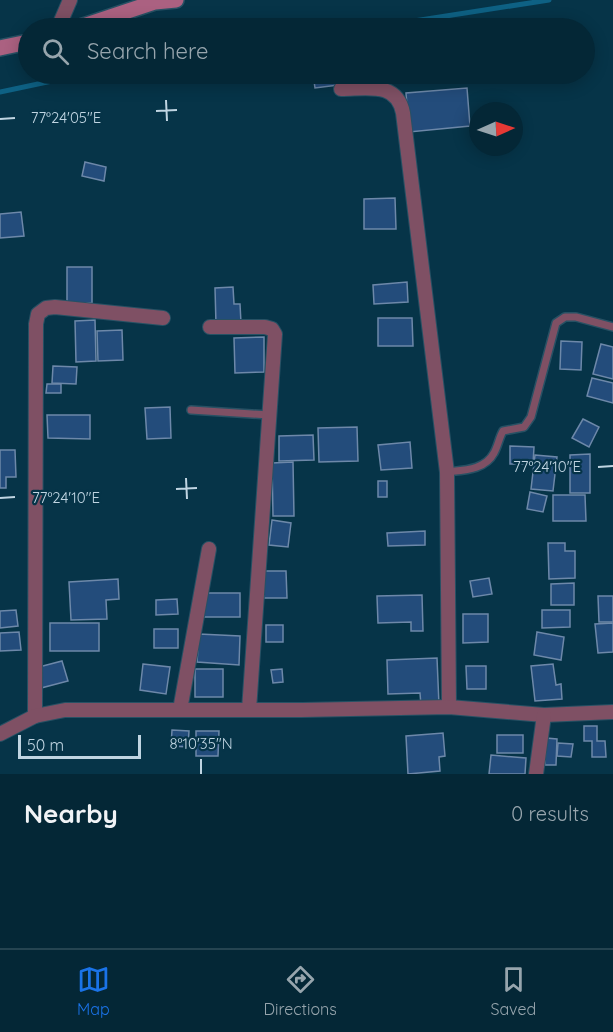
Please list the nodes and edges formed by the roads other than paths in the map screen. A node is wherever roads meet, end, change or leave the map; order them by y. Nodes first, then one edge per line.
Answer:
1 (70, 0) edge
2 (176, 0) edge
3 (62, 18) edge
4 (107, 18) edge
5 (18, 44) edge
6 (0, 48) edge
7 (341, 89) dead end
8 (163, 318) dead end
9 (210, 327) dead end
10 (613, 327) edge
11 (191, 410) dead end
12 (270, 415) junction
13 (447, 472) junction
14 (209, 549) dead end
15 (449, 707) junction
16 (180, 710) junction
17 (249, 710) junction
18 (613, 712) edge
19 (544, 715) junction
20 (35, 716) junction
21 (0, 734) edge
22 (536, 774) edge

1 - 3 street
2 - 4 street
5 - 6 street
7 - 13 street
8 - 20 street
9 - 12 street
10 - 13 lane
11 - 12 lane
12 - 17 street
13 - 15 street
14 - 16 street
15 - 17 street
15 - 19 street
16 - 17 street
16 - 20 street
18 - 19 street
19 - 22 street
20 - 21 street

